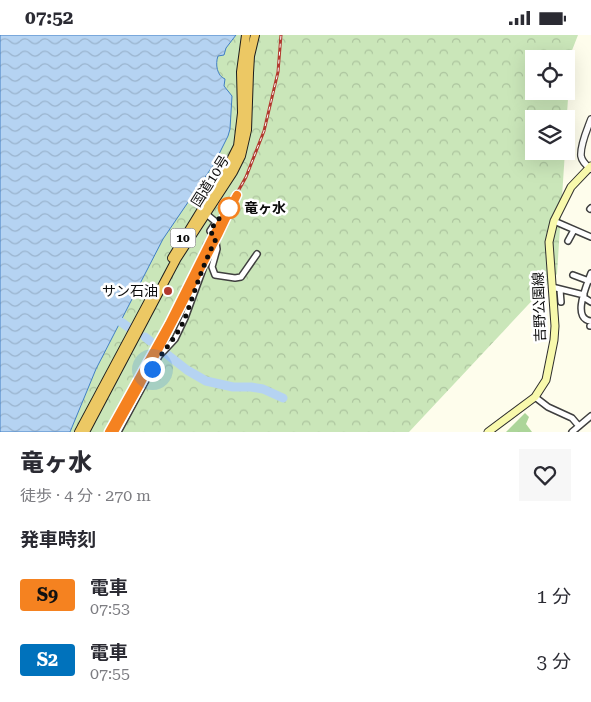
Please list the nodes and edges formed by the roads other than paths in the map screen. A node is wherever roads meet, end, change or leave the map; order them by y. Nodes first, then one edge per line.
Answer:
1 (246, 35) edge
2 (255, 35) edge
3 (591, 119) edge
4 (590, 168) edge
5 (205, 213) junction
6 (554, 221) junction
7 (574, 229) junction
8 (591, 237) edge
9 (216, 239) junction
10 (568, 241) dead end
11 (257, 254) dead end
12 (591, 273) edge
13 (573, 275) dead end
14 (588, 281) junction
15 (552, 287) junction
16 (560, 290) junction
17 (584, 296) junction
18 (560, 302) dead end
19 (591, 302) edge
20 (591, 324) edge
21 (535, 397) junction
22 (591, 416) edge
23 (578, 425) junction
24 (79, 432) edge
25 (85, 432) edge
26 (118, 432) edge
27 (488, 432) edge
28 (572, 432) edge

1 - 24 highway, 国道10号 / 10
2 - 5 highway, 国道10号 / 10
3 - 4 street
4 - 6 main road, 吉野公園線
5 - 9 street
5 - 25 highway, 国道10号 / 10
6 - 7 street
6 - 15 main road, 吉野公園線
7 - 8 street
7 - 10 street
9 - 11 street
9 - 26 street
12 - 14 street
13 - 14 street
14 - 17 street
15 - 16 street
15 - 21 main road, 吉野公園線
16 - 17 street
16 - 18 street
17 - 19 street
17 - 20 street
21 - 23 street
21 - 27 main road, 吉野公園線
22 - 23 street
23 - 28 street

